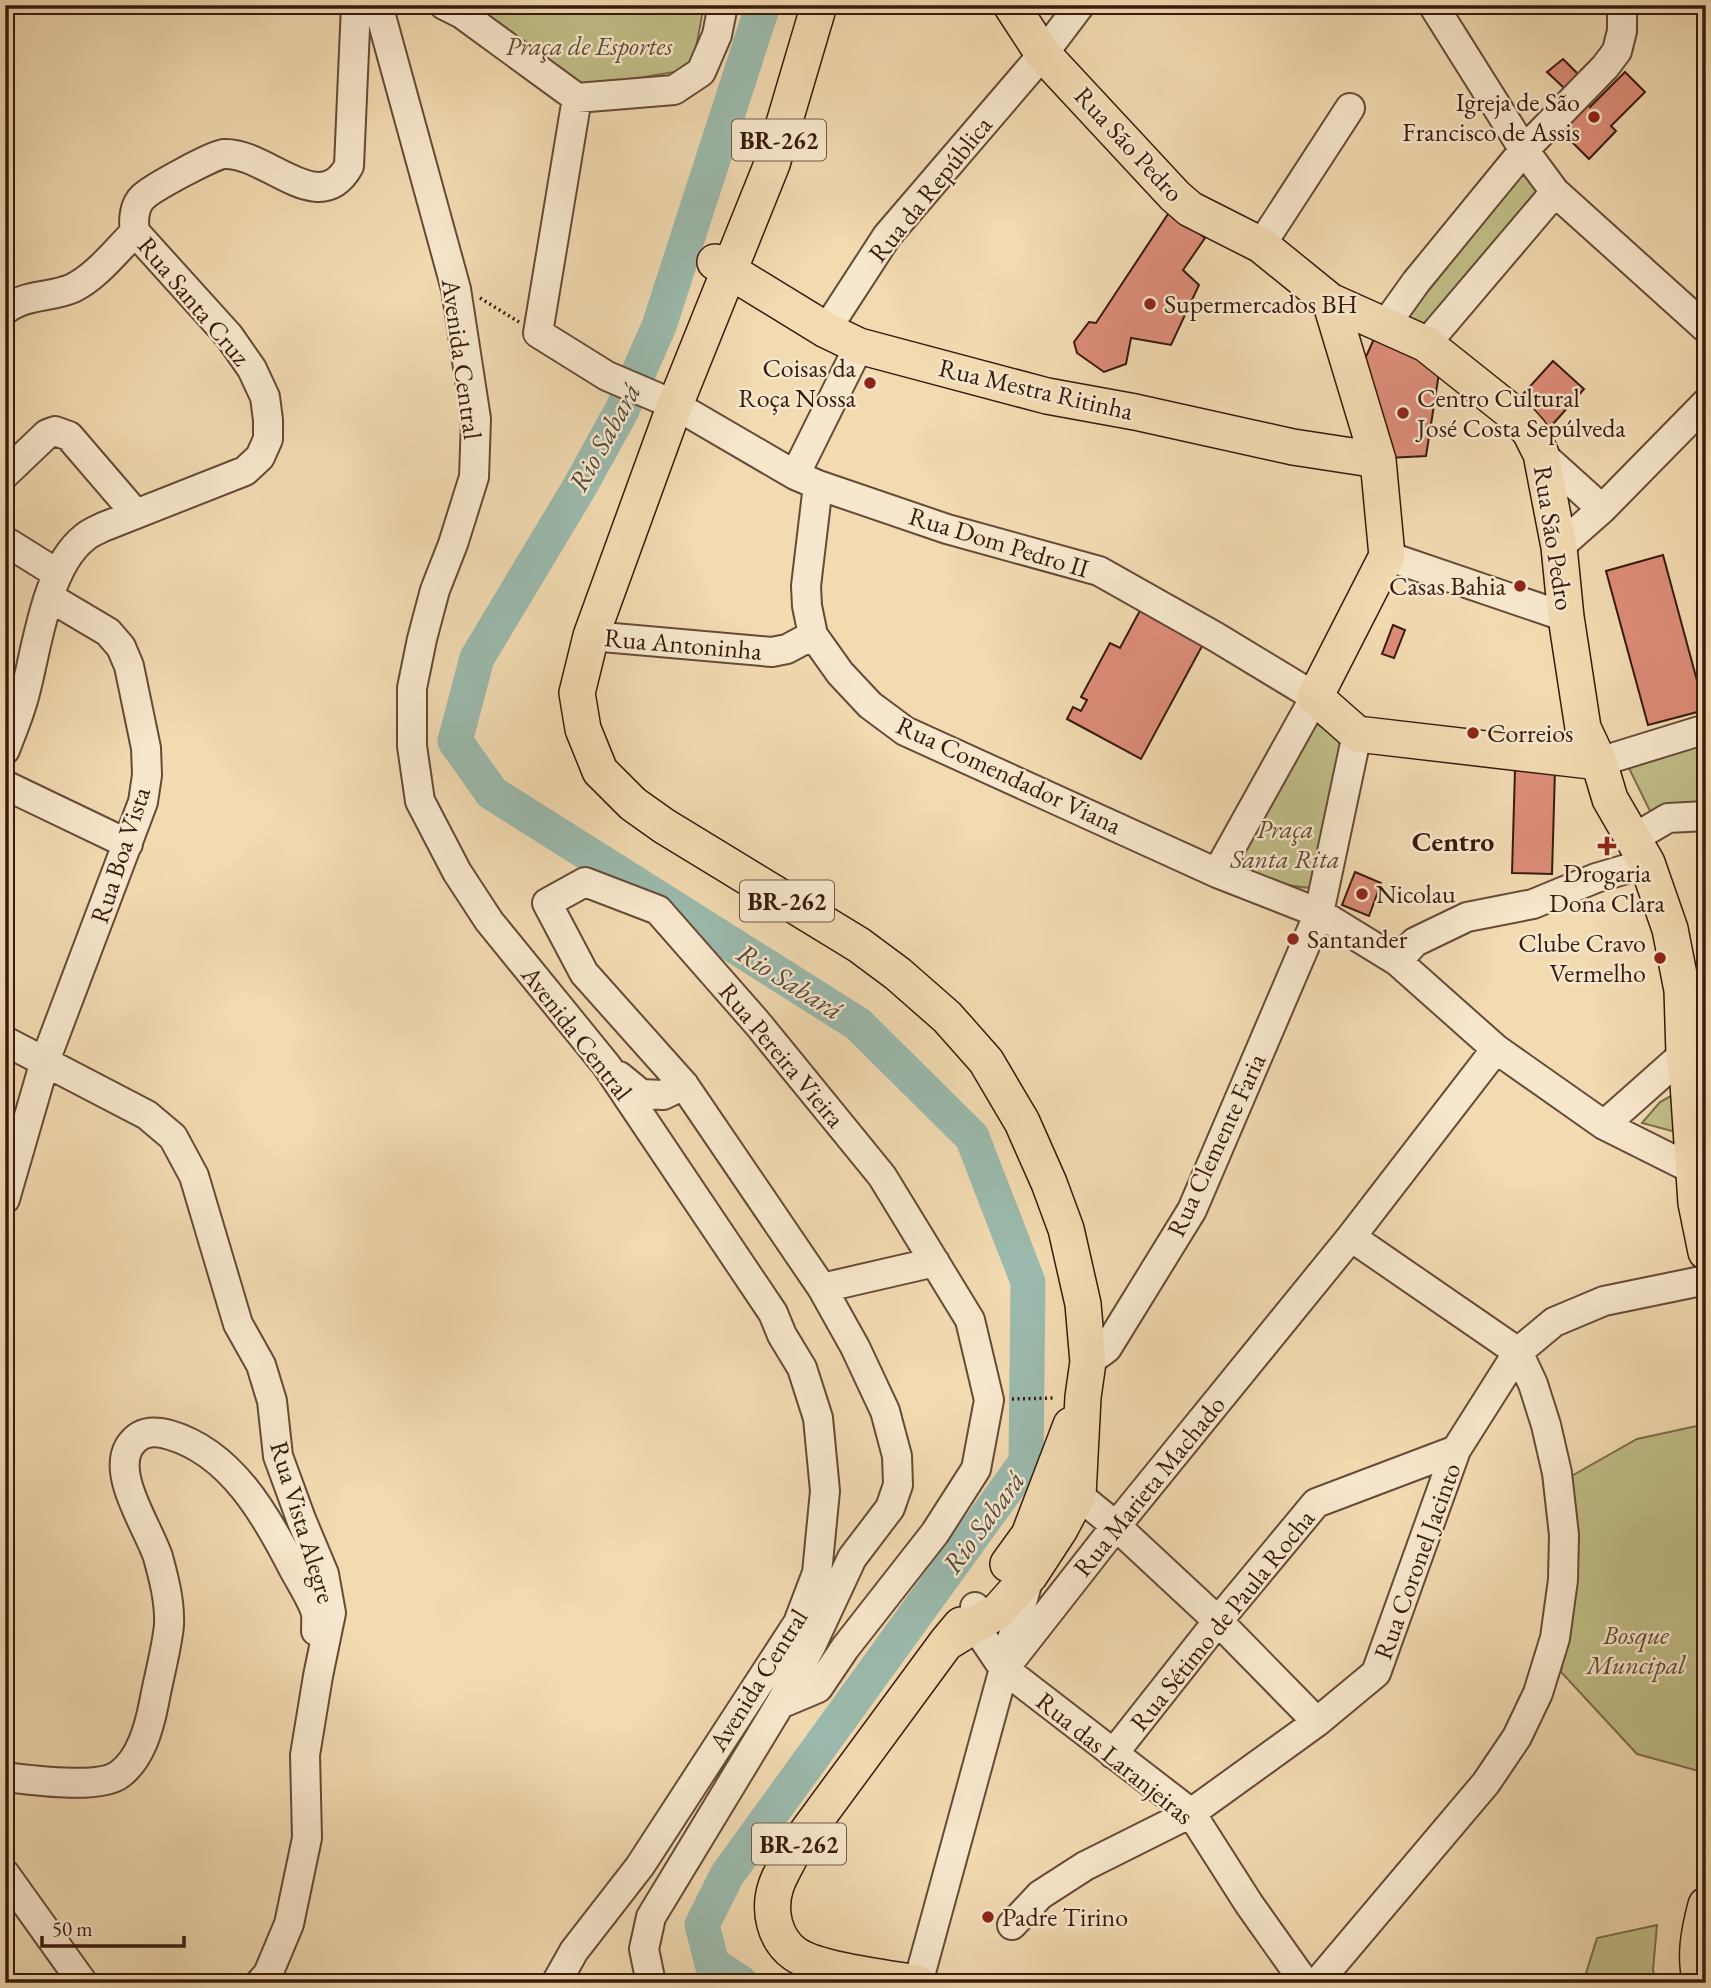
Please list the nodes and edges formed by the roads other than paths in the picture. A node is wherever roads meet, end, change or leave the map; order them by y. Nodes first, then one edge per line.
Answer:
1 (356, 5) edge
2 (378, 5) edge
3 (444, 5) edge
4 (723, 5) edge
5 (796, 5) edge
6 (819, 5) edge
7 (1011, 5) edge
8 (1080, 5) edge
9 (1433, 5) edge
10 (1622, 5) edge
11 (1043, 54) junction
12 (577, 98) junction
13 (1350, 108) dead end
14 (1524, 150) junction
15 (1555, 191) junction
16 (135, 232) junction
17 (1261, 245) junction
18 (722, 266) junction
19 (1330, 301) junction
20 (5, 310) edge
21 (1385, 324) junction
22 (1706, 328) edge
23 (826, 330) junction
24 (1426, 344) junction
25 (859, 346) junction
26 (1706, 403) edge
27 (675, 405) junction
28 (1541, 454) junction
29 (1378, 460) junction
30 (5, 474) edge
31 (806, 480) junction
32 (1602, 509) junction
33 (136, 514) junction
34 (5, 541) edge
35 (1559, 547) junction
36 (1387, 556) junction
37 (53, 586) junction
38 (1566, 617) junction
39 (813, 635) junction
40 (591, 636) junction
41 (1315, 697) junction
42 (1706, 729) edge
43 (1357, 734) junction
44 (5, 750) edge
45 (1599, 762) junction
46 (5, 785) edge
47 (1706, 816) edge
48 (128, 844) junction
49 (1641, 851) junction
50 (1217, 873) junction
51 (1319, 913) junction
52 (1397, 961) junction
53 (5, 1041) edge
54 (1496, 1049) junction
55 (1684, 1054) junction
56 (45, 1061) junction
57 (607, 1066) junction
58 (684, 1085) junction
59 (1604, 1125) junction
60 (1699, 1191) edge
61 (5, 1199) edge
62 (1351, 1237) junction
63 (1706, 1252) edge
64 (935, 1262) junction
65 (1706, 1280) edge
66 (822, 1288) junction
67 (1518, 1352) junction
68 (1088, 1362) junction
69 (1073, 1397) junction
70 (1457, 1450) junction
71 (1078, 1495) junction
72 (1042, 1503) junction
73 (1116, 1526) junction
74 (1030, 1575) junction
75 (975, 1616) junction
76 (1218, 1620) junction
77 (1004, 1669) junction
78 (317, 1676) junction
79 (780, 1704) junction
80 (1317, 1722) junction
81 (1113, 1754) junction
82 (5, 1777) edge
83 (1191, 1813) junction
84 (5, 1874) edge
85 (1706, 1905) edge
86 (1012, 1925) dead end
87 (574, 1951) junction
88 (83, 1983) edge
89 (260, 1983) edge
90 (556, 1983) edge
91 (570, 1983) edge
92 (651, 1983) edge
93 (917, 1983) edge
94 (1305, 1983) edge
95 (1317, 1983) edge
96 (1701, 1983) edge

1 - 16 street, Rua Santa Cruz
2 - 57 street, Avenida Central
3 - 12 street
4 - 12 street
5 - 18 main road, BR-262
6 - 18 main road, BR-262
7 - 11 main road, Rua São Pedro
8 - 11 street, Rua da República
9 - 14 street
10 - 14 street
11 - 17 main road, Rua São Pedro
11 - 23 street, Rua da República
12 - 27 street, Rua Dom Pedro II
13 - 17 street
14 - 15 street
14 - 21 street
15 - 22 street
15 - 24 street
16 - 20 street
16 - 33 street, Rua Santa Cruz
17 - 19 main road, Rua São Pedro
18 - 23 main road, Rua Mestra Ritinha
18 - 27 main road, BR-262
19 - 21 main road, Rua São Pedro
19 - 29 main road
21 - 24 main road, Rua São Pedro
23 - 25 main road, Rua Mestra Ritinha
24 - 28 main road, Rua São Pedro
25 - 29 main road, Rua Mestra Ritinha
25 - 31 street
26 - 32 street
27 - 31 street, Rua Dom Pedro II
27 - 40 main road, BR-262
28 - 32 street
28 - 35 main road, Rua São Pedro
29 - 36 main road
30 - 33 street
31 - 39 street, Rua Comendador Viana
31 - 41 street, Rua Dom Pedro II
32 - 35 street
33 - 37 street, Rua Santa Cruz
34 - 37 street
35 - 38 main road, Rua São Pedro
36 - 38 street
36 - 41 main road
37 - 44 street, Rua Santa Cruz
37 - 48 street, Rua Boa Vista
38 - 45 main road, Rua São Pedro
39 - 40 street, Rua Antoninha
39 - 50 street, Rua Comendador Viana
40 - 68 main road, BR-262
41 - 43 main road
41 - 50 street
42 - 45 street
43 - 45 main road
43 - 51 street
45 - 49 main road, Rua São Pedro
46 - 48 street
47 - 49 street
48 - 56 street, Rua Boa Vista
49 - 52 street
49 - 55 main road, Rua São Pedro
50 - 51 street
51 - 52 street
51 - 68 street, Rua Clemente Faria
52 - 54 street
53 - 56 street, Rua Vista Alegre
54 - 59 street
54 - 62 street, Rua Marieta Machado
55 - 59 street
55 - 60 main road, Rua São Pedro
56 - 61 street, Rua Boa Vista
56 - 78 street, Rua Vista Alegre
57 - 58 street
57 - 87 street, Avenida Central
58 - 64 street, Rua Pereira Vieira
58 - 66 street, Rua Pereira Vieira
59 - 60 street
60 - 63 main road, Rua São Pedro
62 - 67 street
62 - 73 street, Rua Marieta Machado
64 - 66 street
64 - 79 street, Rua Pereira Vieira
65 - 67 street, Rua Coronel Jacinto
66 - 79 street, Rua Pereira Vieira
67 - 70 street, Rua Coronel Jacinto
67 - 95 street
68 - 69 main road, BR-262
69 - 71 main road, BR-262
69 - 72 main road, BR-262
70 - 76 street, Rua Sétimo de Paula Rocha
70 - 80 street, Rua Coronel Jacinto
71 - 72 street
71 - 73 street
71 - 74 main road, BR-262
72 - 75 main road, BR-262
73 - 76 street
73 - 77 street, Rua Marieta Machado
74 - 75 main road, BR-262
74 - 77 street
75 - 77 street, Rua das Laranjeiras
75 - 93 main road, BR-262
76 - 80 street
76 - 81 street, Rua Sétimo de Paula Rocha
77 - 81 street, Rua das Laranjeiras
77 - 93 street, Rua Marieta Machado
78 - 82 street
78 - 89 street, Rua Vista Alegre
79 - 92 street, Rua Pereira Vieira
80 - 83 street, Rua Coronel Jacinto
81 - 83 street, Rua das Laranjeiras
83 - 86 street, Rua Coronel Jacinto
83 - 94 street, Rua das Laranjeiras
84 - 88 street
85 - 96 main road
87 - 90 street, Avenida Central
87 - 91 street

